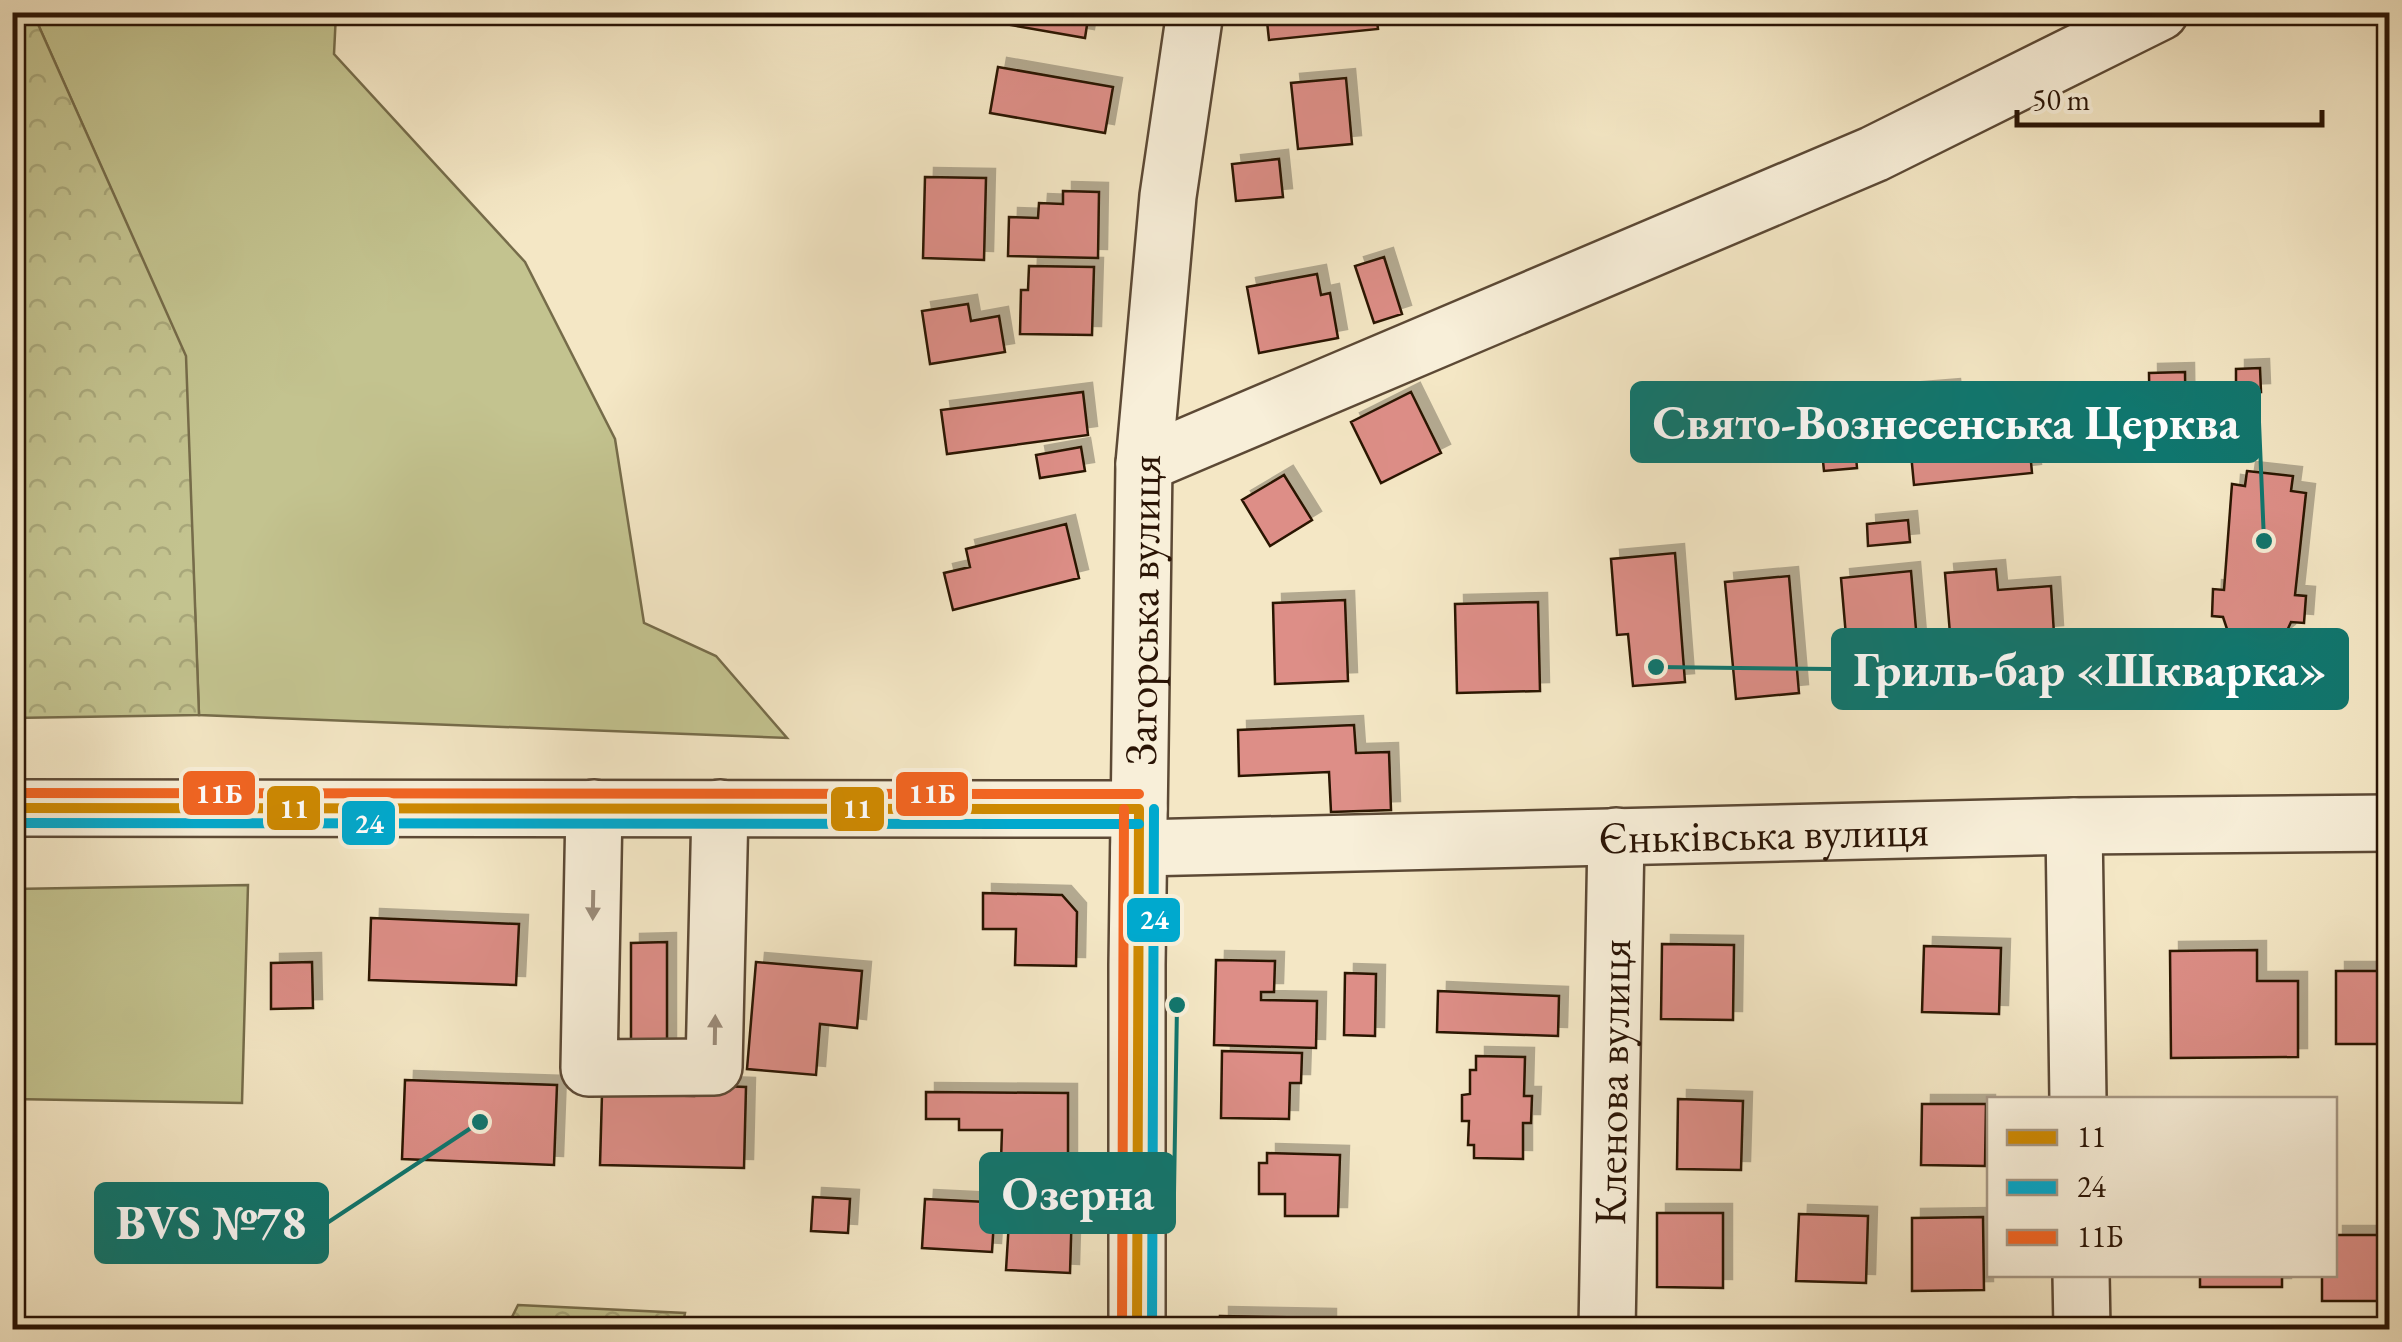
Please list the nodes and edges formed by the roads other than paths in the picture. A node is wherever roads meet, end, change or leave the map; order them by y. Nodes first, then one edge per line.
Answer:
1 (1194, 12) edge
2 (2160, 12) edge
3 (1144, 464) junction
4 (12, 808) edge
5 (594, 808) junction
6 (720, 808) junction
7 (2390, 823) edge
8 (2074, 826) junction
9 (1139, 828) junction
10 (1616, 836) junction
11 (2078, 1097) edge
12 (2081, 1277) edge
13 (1136, 1330) edge
14 (1607, 1330) edge
15 (2082, 1330) edge

1 - 3 street, Загорська вулиця
2 - 3 street
3 - 9 street, Загорська вулиця
4 - 5 street, Єньківська вулиця
5 - 6 street, Єньківська вулиця
5 -> 6 street
6 - 9 street, Єньківська вулиця
7 - 8 street, Єньківська вулиця
8 - 10 street, Єньківська вулиця
8 - 11 street
9 - 10 street, Єньківська вулиця
9 - 13 street, Загорська вулиця
10 - 14 street, Кленова вулиця
12 - 15 street

